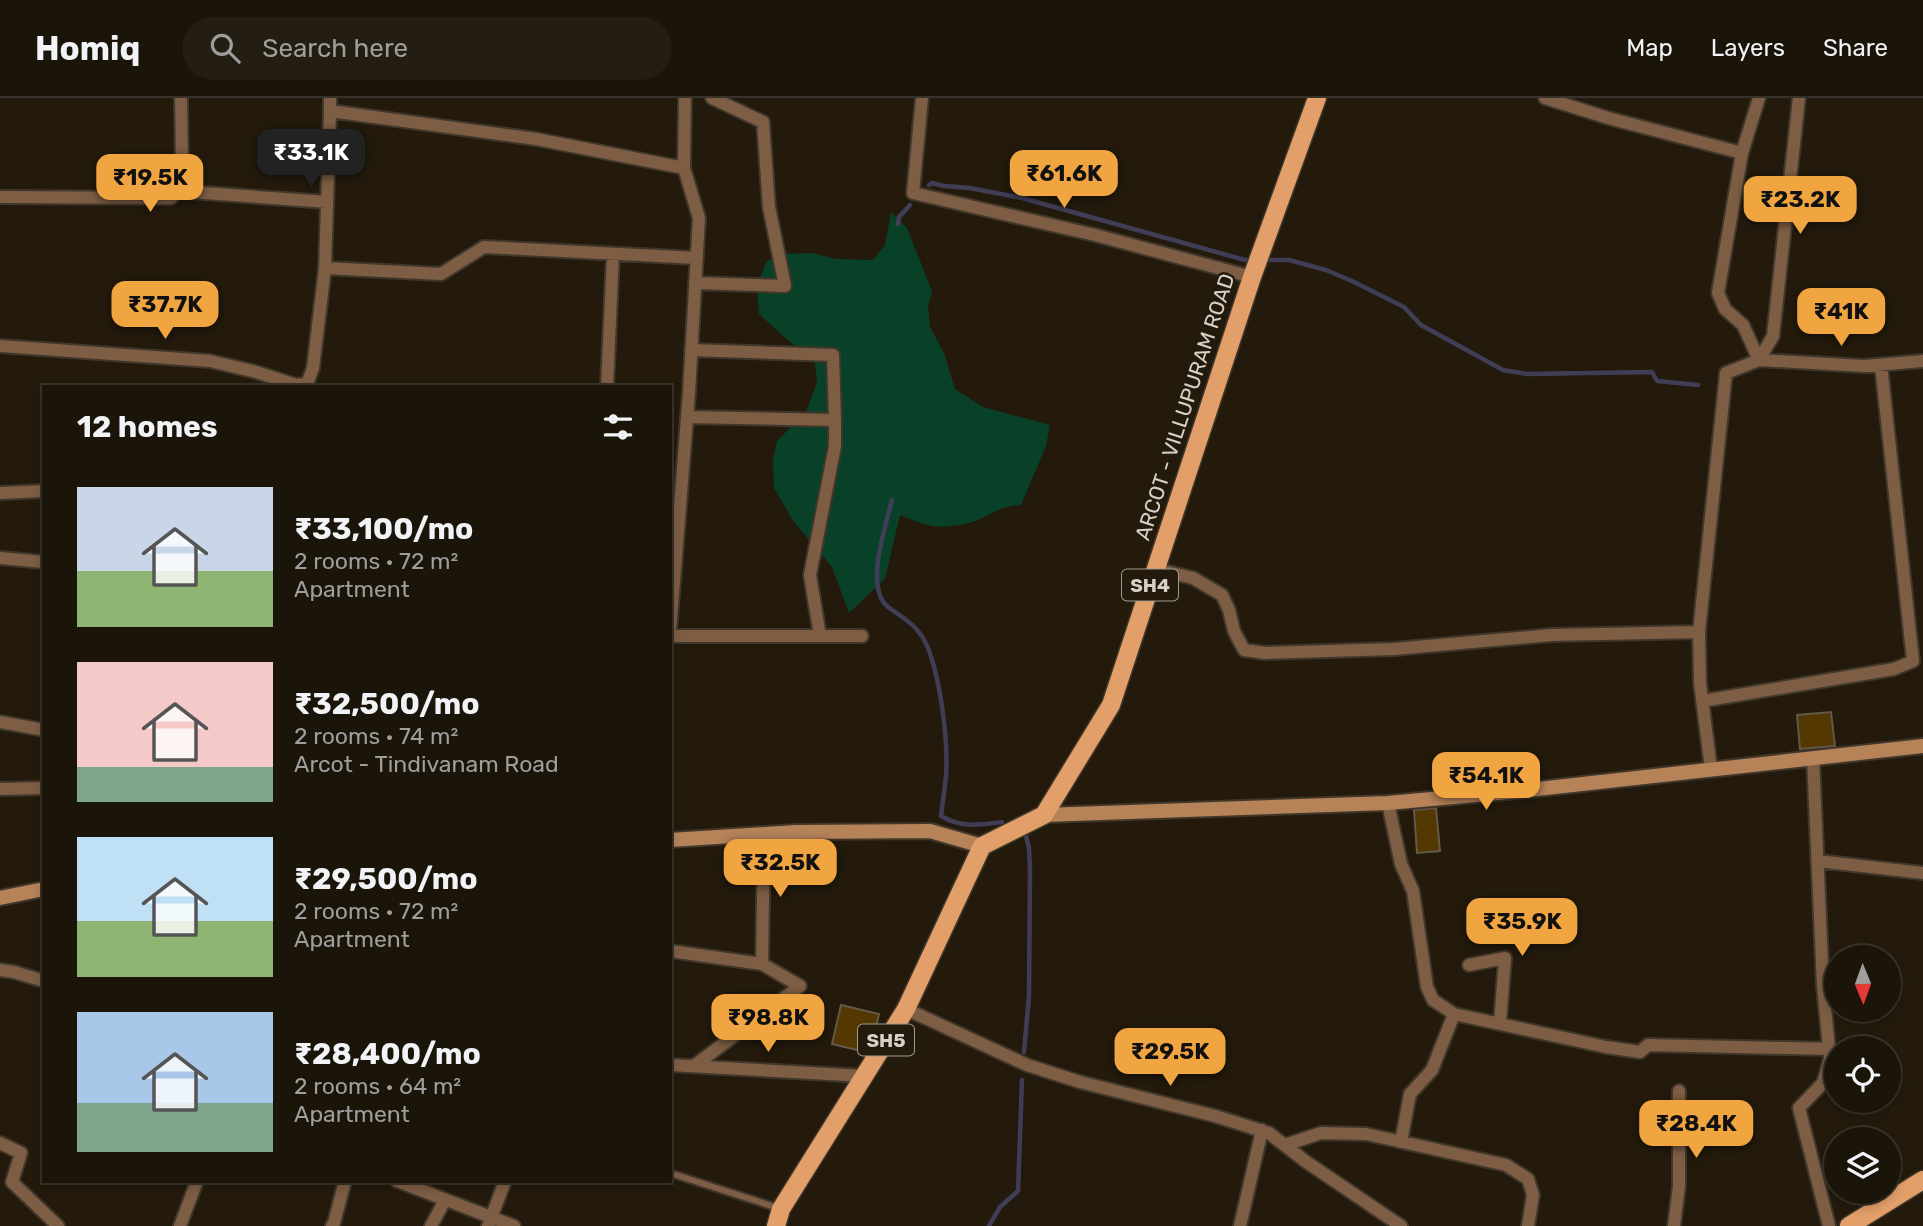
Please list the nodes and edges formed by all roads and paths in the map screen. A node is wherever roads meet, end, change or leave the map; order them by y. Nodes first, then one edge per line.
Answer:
1 (181, 98) edge
2 (685, 98) edge
3 (712, 98) edge
4 (922, 98) edge
5 (1317, 98) edge
6 (1545, 98) edge
7 (1759, 98) edge
8 (1799, 98) edge
9 (330, 104) edge
10 (1742, 153) junction
11 (684, 168) junction
12 (177, 191) junction
13 (0, 197) edge
14 (327, 202) junction
15 (613, 254) junction
16 (697, 258) junction
17 (325, 268) junction
18 (1252, 276) junction
19 (695, 283) junction
20 (0, 346) edge
21 (691, 350) junction
22 (1759, 360) junction
23 (1923, 361) edge
24 (1881, 365) junction
25 (293, 385) edge
26 (302, 385) edge
27 (607, 385) edge
28 (687, 417) junction
29 (835, 419) junction
30 (42, 491) edge
31 (0, 492) edge
32 (673, 555) edge
33 (0, 558) edge
34 (42, 562) edge
35 (1155, 569) junction
36 (672, 580) edge
37 (1699, 632) junction
38 (672, 636) edge
39 (820, 636) junction
40 (862, 636) dead end
41 (1702, 701) junction
42 (0, 722) edge
43 (42, 730) edge
44 (1923, 746) edge
45 (1813, 758) junction
46 (1711, 769) junction
47 (42, 788) edge
48 (0, 789) edge
49 (1388, 803) junction
50 (1044, 815) junction
51 (764, 834) junction
52 (672, 840) edge
53 (982, 846) junction
54 (1818, 861) junction
55 (1923, 873) edge
56 (42, 888) edge
57 (0, 898) edge
58 (672, 951) edge
59 (762, 964) junction
60 (1469, 965) dead end
61 (0, 970) edge
62 (42, 980) edge
63 (906, 1009) junction
64 (1454, 1014) junction
65 (1500, 1023) junction
66 (1829, 1036) edge
67 (1824, 1049) edge
68 (672, 1065) edge
69 (694, 1066) junction
70 (864, 1076) junction
71 (1824, 1077) edge
72 (1679, 1091) dead end
73 (1262, 1130) junction
74 (1401, 1142) junction
75 (0, 1143) edge
76 (1285, 1145) junction
77 (672, 1174) edge
78 (1923, 1180) edge
79 (196, 1183) edge
80 (344, 1183) edge
81 (402, 1183) edge
82 (504, 1183) edge
83 (445, 1200) junction
84 (779, 1218) edge
85 (489, 1222) edge
86 (58, 1226) edge
87 (180, 1226) edge
88 (332, 1226) edge
89 (431, 1226) edge
90 (514, 1226) edge
91 (1240, 1226) edge
92 (1401, 1226) edge
93 (1528, 1226) edge
94 (1674, 1226) edge
95 (1829, 1226) edge
96 (1849, 1226) edge

1 - 12 street
2 - 11 street
3 - 19 street
4 - 18 street
5 - 18 main road, ARCOT - VILLUPURAM ROAD / SH4
6 - 10 street
7 - 10 street
8 - 22 street
9 - 11 street
9 - 14 street
10 - 22 street
11 - 16 street
12 - 13 street
12 - 14 street
14 - 17 street
15 - 16 street
15 - 17 street
15 - 27 street
16 - 19 street
17 - 26 street
18 - 35 main road, ARCOT - VILLUPURAM ROAD / SH4
19 - 21 street
20 - 25 street
21 - 28 street
21 - 29 street
22 - 24 street
22 - 37 street
23 - 24 street
24 - 41 street
28 - 29 street
28 - 32 street
29 - 39 street
30 - 31 street
32 - 36 street
33 - 34 street
35 - 37 street
35 - 50 main road, ARCOT - VILLUPURAM ROAD / SH4
37 - 41 street
38 - 39 street
39 - 40 street
41 - 46 street
42 - 43 street
44 - 45 main road
45 - 46 main road
45 - 54 street
46 - 49 main road
47 - 48 street
49 - 50 main road
49 - 64 street
50 - 53 main road
51 - 52 main road
51 - 53 main road
51 - 59 street
53 - 63 main road, SH5
54 - 55 street
54 - 66 street
56 - 57 main road
58 - 59 street
59 - 69 street
60 - 65 street
61 - 62 street
63 - 70 main road, SH5
63 - 73 street
64 - 65 street
64 - 74 street
65 - 67 street
68 - 69 street
69 - 70 street
70 - 84 main road, SH5
71 - 95 street
72 - 94 street
73 - 76 street
73 - 91 street
74 - 76 street
74 - 93 street
75 - 86 street
76 - 92 street
77 - 84 lane
78 - 96 main road
79 - 87 street
80 - 88 street
81 - 83 street
82 - 85 street
83 - 85 street
83 - 89 street
85 - 90 street

